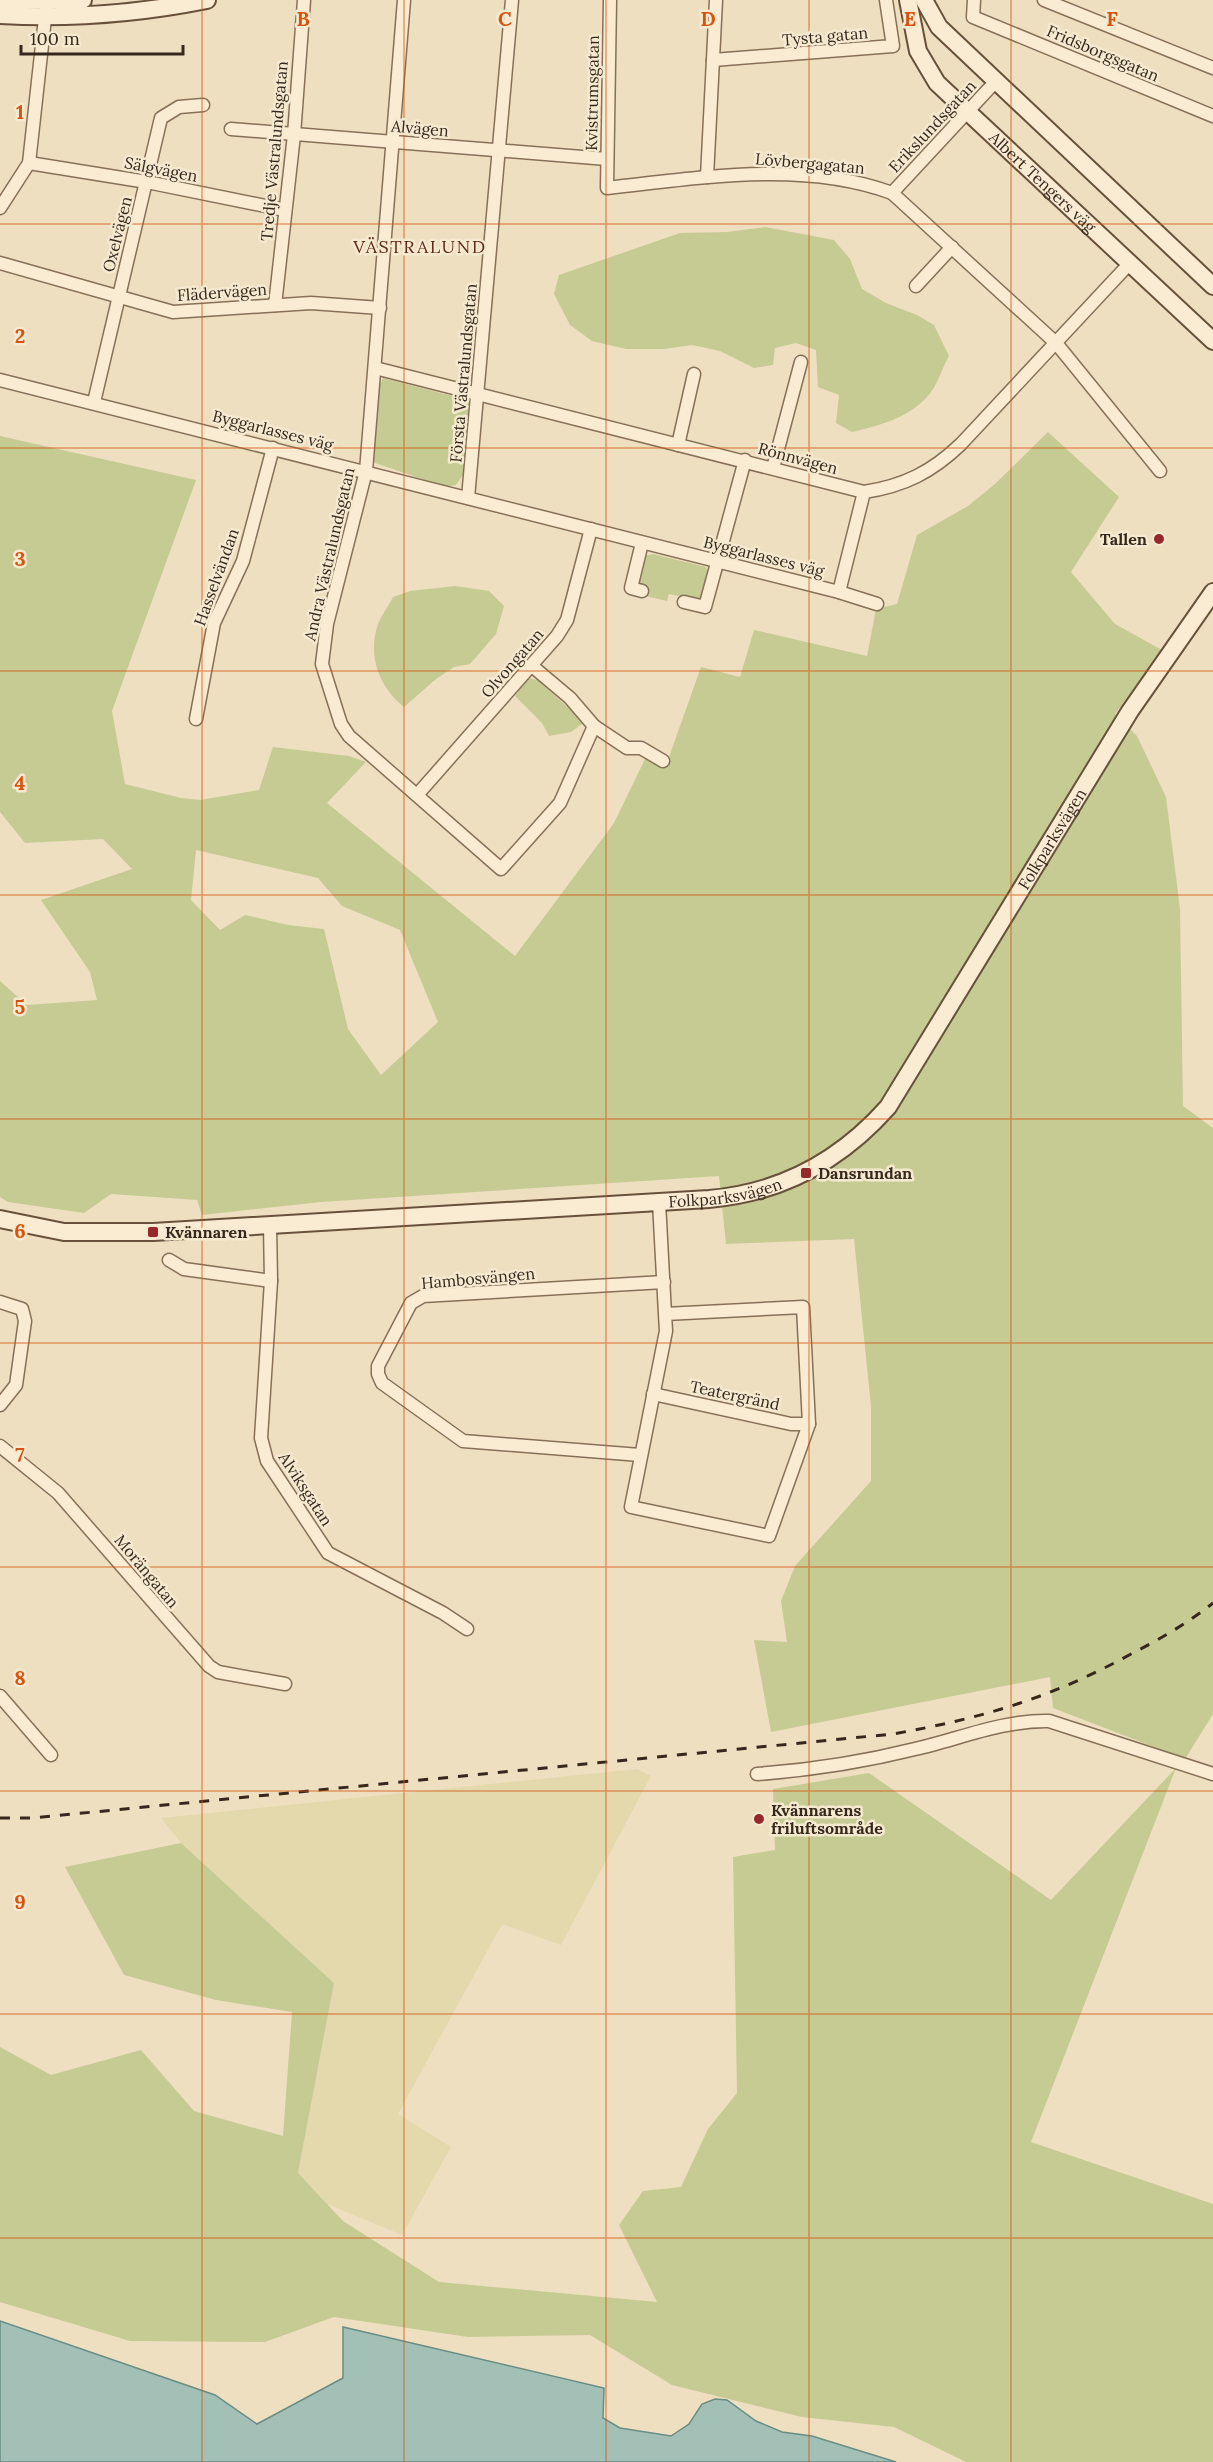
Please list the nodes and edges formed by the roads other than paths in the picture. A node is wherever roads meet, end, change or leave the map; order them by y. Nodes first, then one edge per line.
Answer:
1 (83, 0) edge
2 (207, 0) edge
3 (304, 0) edge
4 (404, 0) edge
5 (512, 0) edge
6 (610, 0) edge
7 (716, 0) edge
8 (886, 0) edge
9 (908, 0) edge
10 (924, 0) edge
11 (974, 0) edge
12 (1044, 0) edge
13 (0, 1) edge
14 (144, 6) edge
15 (46, 10) junction
16 (0, 15) edge
17 (713, 60) junction
18 (1213, 68) edge
19 (996, 81) junction
20 (203, 105) dead end
21 (967, 112) junction
22 (1213, 116) edge
23 (231, 129) dead end
24 (294, 135) junction
25 (392, 142) junction
26 (499, 151) junction
27 (607, 159) junction
28 (29, 163) junction
29 (707, 177) junction
30 (147, 182) junction
31 (607, 188) joint
32 (892, 193) junction
33 (0, 208) edge
34 (285, 210) junction
35 (952, 247) junction
36 (0, 263) edge
37 (1130, 263) junction
38 (916, 286) dead end
39 (1213, 286) edge
40 (119, 298) junction
41 (275, 305) junction
42 (380, 308) junction
43 (1213, 341) edge
44 (1056, 343) junction
45 (801, 362) dead end
46 (375, 368) junction
47 (694, 374) dead end
48 (0, 380) edge
49 (478, 395) junction
50 (94, 402) junction
51 (678, 445) junction
52 (273, 448) junction
53 (745, 460) junction
54 (773, 468) junction
55 (366, 471) junction
56 (1160, 471) dead end
57 (864, 492) junction
58 (468, 498) junction
59 (591, 529) junction
60 (642, 543) junction
61 (718, 562) junction
62 (642, 591) dead end
63 (839, 592) junction
64 (1213, 592) edge
65 (684, 602) dead end
66 (877, 604) dead end
67 (532, 666) junction
68 (196, 719) dead end
69 (594, 726) junction
70 (663, 761) dead end
71 (417, 795) junction
72 (660, 1202) junction
73 (0, 1219) edge
74 (270, 1225) junction
75 (169, 1260) dead end
76 (271, 1281) junction
77 (664, 1282) junction
78 (0, 1302) edge
79 (665, 1314) junction
80 (653, 1394) junction
81 (0, 1405) edge
82 (809, 1424) junction
83 (0, 1446) edge
84 (640, 1455) junction
85 (467, 1629) dead end
86 (285, 1684) dead end
87 (0, 1696) edge
88 (51, 1755) dead end
89 (757, 1774) dead end
90 (1213, 1774) edge

1 - 15 main road
2 - 14 main road
3 - 24 street, Tredje Västralundsgatan
4 - 25 street, Andra Västralundsgatan
5 - 26 street, Första Västralundsgatan
6 - 27 street, Kvistrumsgatan
7 - 17 street
8 - 17 street, Tysta gatan
9 - 21 main road, Albert Tengers väg
10 - 19 main road
11 - 22 street, Fridsborgsgatan
12 - 18 street
13 - 15 main road
14 - 15 main road
15 - 16 main road
15 - 28 street
17 - 29 street
19 - 21 street, Erikslundsgatan
19 - 39 main road
20 - 30 street, Oxelvägen
21 - 32 street, Erikslundsgatan
21 - 37 main road, Albert Tengers väg
23 - 24 street, Alvägen
24 - 25 street, Alvägen
24 - 34 street, Tredje Västralundsgatan
25 - 26 street, Alvägen
25 - 42 street, Andra Västralundsgatan
26 - 27 street, Alvägen
26 - 49 street, Första Västralundsgatan
27 - 31 street, Kvistrumsgatan
28 - 30 street, Sälgvägen
28 - 33 street
29 - 31 street, Lövbergagatan
29 - 32 street, Lövbergagatan
30 - 34 street, Sälgvägen
30 - 40 street, Oxelvägen
32 - 35 street, Lövbergagatan
34 - 41 street, Tredje Västralundsgatan
35 - 38 street
35 - 44 street, Lövbergagatan
36 - 40 street, Flädervägen
37 - 43 main road, Albert Tengers väg
37 - 44 street, Rönnvägen
40 - 41 street, Flädervägen
40 - 50 street, Oxelvägen
41 - 42 street, Flädervägen
42 - 46 street, Andra Västralundsgatan
44 - 56 street, Lövbergagatan
44 - 57 street, Rönnvägen
45 - 54 street
46 - 49 street, Rönnvägen
46 - 55 street, Andra Västralundsgatan
47 - 51 street
48 - 50 street, Byggarlasses väg
49 - 51 street, Rönnvägen
49 - 58 street, Första Västralundsgatan
50 - 52 street, Byggarlasses väg
51 - 53 street, Rönnvägen
52 - 55 street, Byggarlasses väg
52 - 68 street, Hasselvändan
53 - 54 street, Rönnvägen
53 - 61 street
54 - 57 street, Rönnvägen
55 - 58 street, Byggarlasses väg
55 - 71 street, Andra Västralundsgatan
57 - 63 street
58 - 59 street, Byggarlasses väg
59 - 60 street, Byggarlasses väg
59 - 67 street, Olvongatan
60 - 61 street, Byggarlasses väg
60 - 62 street
61 - 63 street, Byggarlasses väg
61 - 65 street
63 - 66 street, Byggarlasses väg
64 - 72 main road, Folkparksvägen
67 - 69 street
67 - 71 street, Olvongatan
69 - 70 street
69 - 71 street, Andra Västralundsgatan
72 - 74 main road, Folkparksvägen
72 - 77 street
73 - 74 main road, Folkparksvägen
74 - 76 street, Alviksgatan
75 - 76 street
76 - 85 street, Alviksgatan
77 - 79 street
77 - 84 street, Hambosvängen
78 - 81 street
79 - 80 street
79 - 82 street
80 - 82 street, Teatergränd
80 - 84 street
82 - 84 street
83 - 86 street, Morängatan
87 - 88 street
89 - 90 street

